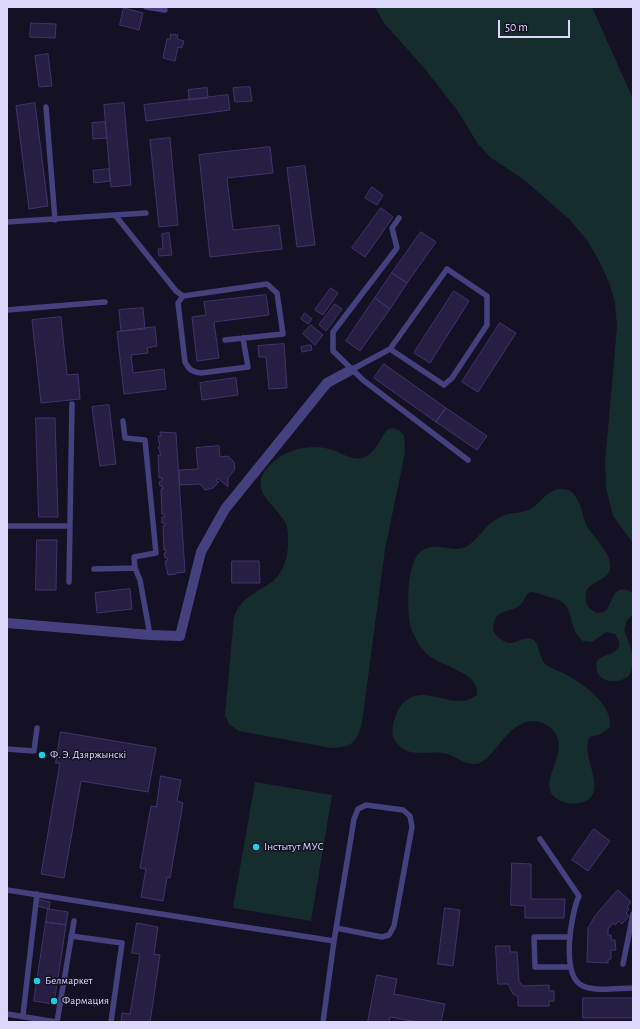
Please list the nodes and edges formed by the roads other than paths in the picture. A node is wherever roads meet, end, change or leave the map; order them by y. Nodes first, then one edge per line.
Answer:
1 (146, 7) edge
2 (165, 10) dead end
3 (46, 107) dead end
4 (146, 213) dead end
5 (115, 215) junction
6 (399, 218) dead end
7 (54, 220) junction
8 (7, 222) edge
9 (183, 296) junction
10 (105, 302) dead end
11 (7, 310) edge
12 (243, 338) junction
13 (225, 340) dead end
14 (390, 349) junction
15 (351, 370) junction
16 (72, 404) dead end
17 (123, 421) dead end
18 (468, 460) dead end
19 (7, 526) edge
20 (69, 526) junction
21 (135, 568) junction
22 (94, 569) dead end
23 (69, 582) dead end
24 (7, 623) edge
25 (150, 635) junction
26 (37, 728) dead end
27 (7, 749) edge
28 (540, 840) dead end
29 (7, 890) edge
30 (37, 894) junction
31 (633, 914) edge
32 (74, 921) dead end
33 (336, 928) junction
34 (71, 936) junction
35 (570, 937) junction
36 (334, 940) junction
37 (623, 964) dead end
38 (570, 967) junction
39 (633, 988) edge
40 (7, 1014) edge
41 (23, 1015) junction
42 (57, 1022) edge
43 (111, 1022) edge
44 (323, 1022) edge

1 - 2 lane
3 - 7 lane
4 - 5 lane
5 - 7 lane
5 - 9 lane
6 - 15 lane
7 - 8 lane
9 - 12 lane
9 - 12 lane
10 - 11 lane
12 - 13 lane
14 - 14 lane
14 - 15 lane
15 - 18 lane
15 - 25 street
16 - 20 lane
17 - 21 lane
19 - 20 lane
20 - 23 lane
21 - 22 lane
21 - 25 lane
24 - 25 street
26 - 27 lane
28 - 35 lane
29 - 30 lane
30 - 36 lane
30 - 41 lane
31 - 37 lane
32 - 34 lane
33 - 33 lane
33 - 36 lane
34 - 42 lane
34 - 43 lane
35 - 38 lane
35 - 38 lane
36 - 44 lane
38 - 39 lane
40 - 41 lane
41 - 42 lane

